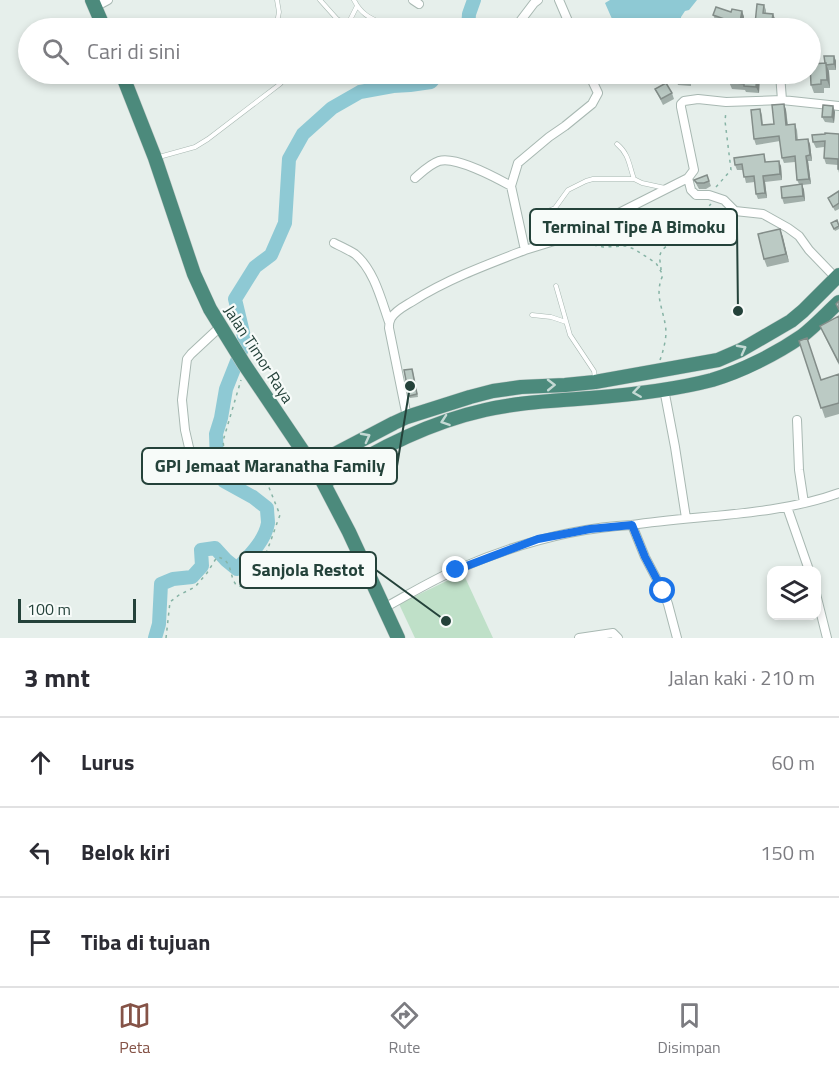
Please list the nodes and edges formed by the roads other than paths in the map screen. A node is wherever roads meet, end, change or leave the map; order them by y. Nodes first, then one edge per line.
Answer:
1 (108, 0) edge
2 (277, 0) edge
3 (320, 0) edge
4 (354, 0) edge
5 (538, 0) edge
6 (559, 0) edge
7 (93, 3) edge
8 (357, 6) junction
9 (100, 18) edge
10 (278, 18) edge
11 (336, 18) edge
12 (351, 18) edge
13 (369, 18) edge
14 (523, 18) edge
15 (567, 18) edge
16 (127, 84) edge
17 (279, 84) edge
18 (594, 84) edge
19 (781, 84) edge
20 (782, 100) junction
21 (839, 106) edge
22 (617, 144) dead end
23 (155, 158) junction
24 (415, 178) dead end
25 (688, 178) junction
26 (634, 179) junction
27 (511, 186) junction
28 (666, 188) junction
29 (541, 214) dead end
30 (334, 243) dead end
31 (525, 250) junction
32 (838, 276) edge
33 (556, 286) dead end
34 (839, 302) edge
35 (532, 315) dead end
36 (389, 322) junction
37 (566, 322) junction
38 (220, 327) junction
39 (769, 334) junction
40 (777, 350) junction
41 (595, 382) junction
42 (516, 388) junction
43 (664, 389) junction
44 (518, 404) junction
45 (407, 417) junction
46 (797, 420) dead end
47 (314, 465) junction
48 (168, 478) dead end
49 (324, 483) junction
50 (839, 493) edge
51 (804, 503) junction
52 (787, 507) junction
53 (686, 518) junction
54 (632, 525) junction
55 (808, 566) edge
56 (384, 608) junction
57 (821, 614) edge
58 (398, 638) edge
59 (579, 638) edge
60 (618, 638) edge
61 (677, 638) edge
62 (827, 638) edge

1 - 7 street
2 - 10 lane
3 - 11 lane
4 - 8 lane
5 - 14 street
6 - 15 street
7 - 9 highway
8 - 12 lane
8 - 13 lane
16 - 23 highway, Jalan Timor Raya
17 - 23 lane
18 - 27 street
19 - 20 street
20 - 21 street
20 - 25 street
22 - 26 lane
23 - 38 highway, Jalan Timor Raya
24 - 27 street
25 - 28 street
25 - 32 street
26 - 28 lane
26 - 29 lane
27 - 31 street
28 - 31 street
30 - 36 street
31 - 36 street
32 - 39 highway
33 - 37 lane
34 - 40 highway
35 - 37 lane
36 - 45 street
37 - 41 lane
38 - 47 highway, Jalan Timor Raya
38 - 48 street
39 - 40 highway
41 -> 39 highway
40 - 43 highway
42 -> 41 highway
42 - 44 highway
42 - 45 highway
43 -> 44 highway
43 - 53 street
44 -> 49 highway
47 -> 45 highway
46 - 51 street
47 - 49 highway, Jalan Timor Raya
49 - 56 highway, Jalan Timor Raya
50 - 51 street
51 - 52 street
52 - 53 street
52 - 55 street
53 - 54 street
54 - 56 street
54 - 61 street
56 - 58 highway, Jalan Timor Raya
57 - 62 street
59 - 60 street

